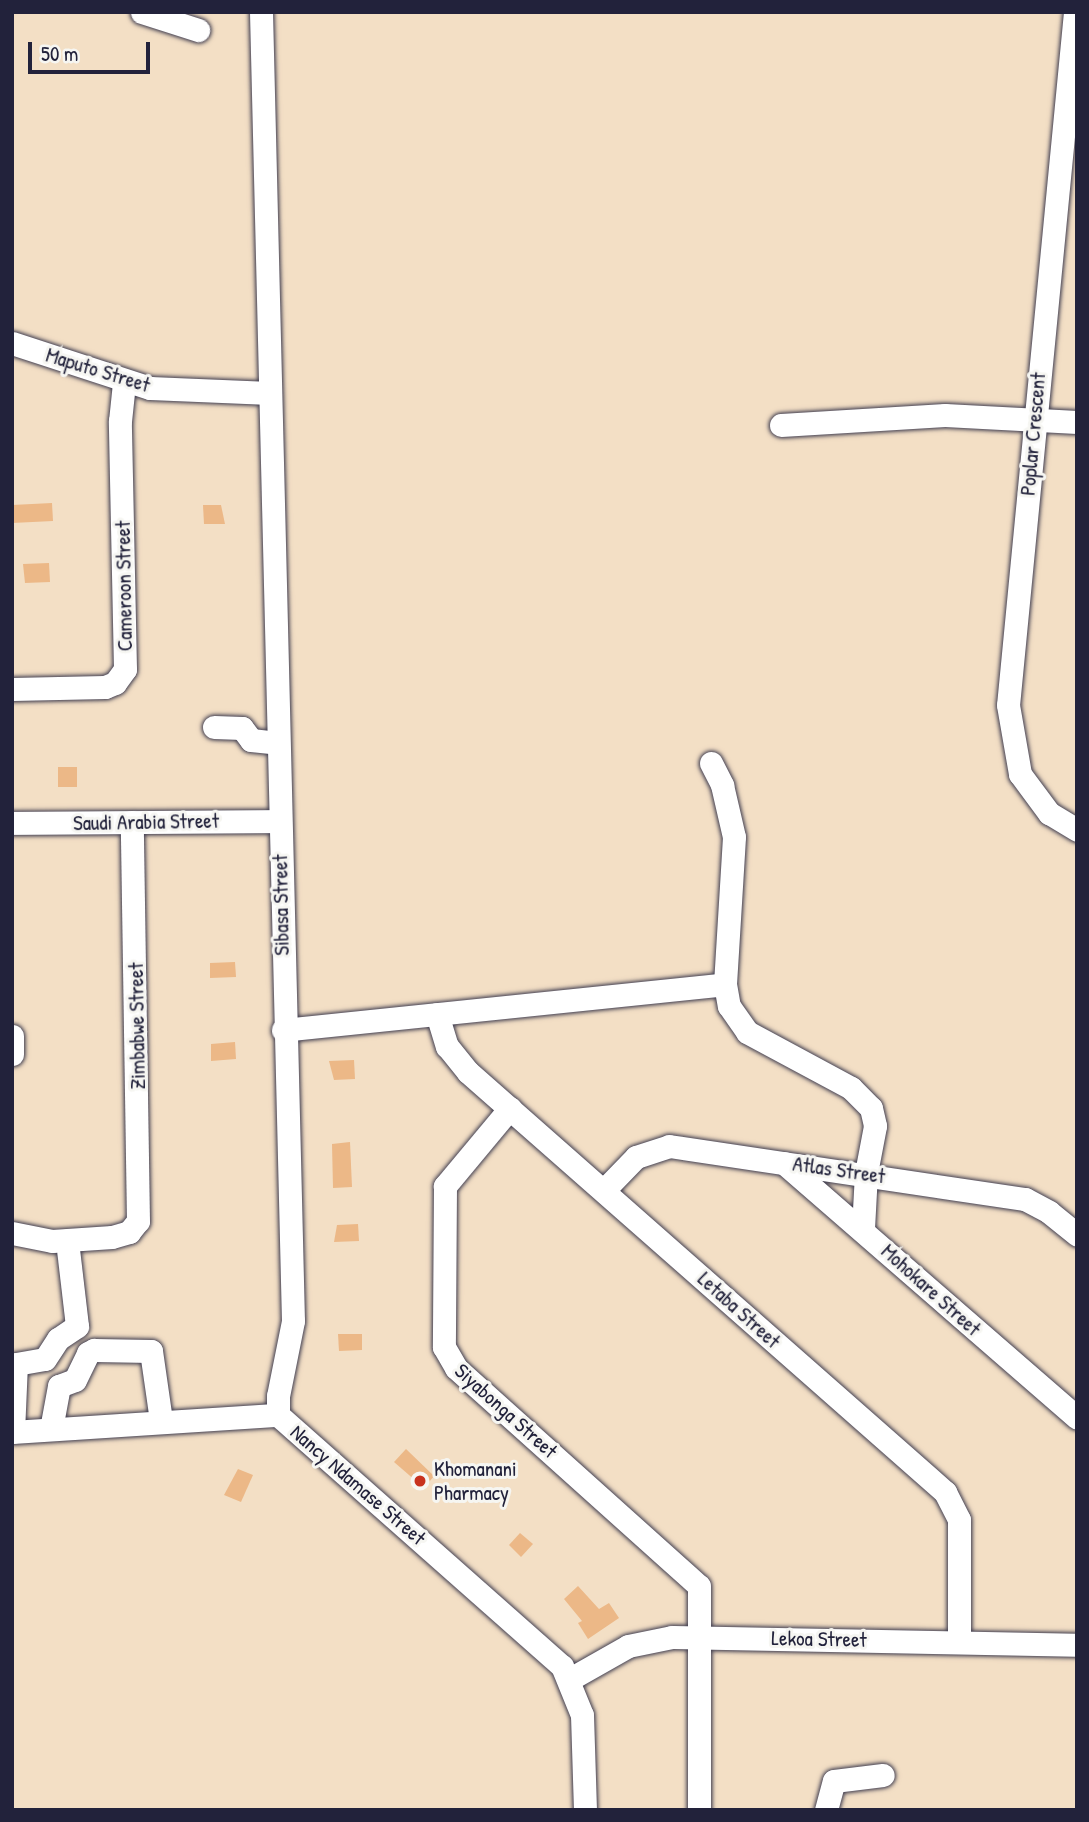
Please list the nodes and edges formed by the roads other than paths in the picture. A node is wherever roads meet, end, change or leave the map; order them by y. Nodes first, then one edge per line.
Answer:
1 (142, 12) edge
2 (261, 12) edge
3 (1075, 12) edge
4 (198, 30) dead end
5 (12, 343) edge
6 (124, 382) junction
7 (270, 393) junction
8 (1034, 418) junction
9 (1077, 422) edge
10 (781, 425) dead end
11 (12, 689) edge
12 (214, 727) dead end
13 (278, 743) junction
14 (711, 763) dead end
15 (279, 821) junction
16 (132, 822) junction
17 (12, 823) edge
18 (1077, 830) edge
19 (725, 984) junction
20 (437, 1014) junction
21 (283, 1030) junction
22 (12, 1037) edge
23 (12, 1054) edge
24 (510, 1108) junction
25 (784, 1163) junction
26 (866, 1173) junction
27 (604, 1189) junction
28 (863, 1229) junction
29 (12, 1234) edge
30 (1077, 1235) edge
31 (67, 1241) junction
32 (278, 1415) junction
33 (1077, 1418) edge
34 (161, 1419) junction
35 (51, 1429) junction
36 (13, 1432) edge
37 (701, 1637) junction
38 (959, 1641) junction
39 (1077, 1645) edge
40 (570, 1679) junction
41 (883, 1774) dead end
42 (585, 1810) edge
43 (699, 1810) edge
44 (826, 1810) edge

1 - 4 street
2 - 7 street, Sibasa Street
3 - 8 street, Poplar Crescent
5 - 6 street, Maputo Street
6 - 7 street, Maputo Street
6 - 11 street, Cameroon Street
7 - 13 street, Sibasa Street
8 - 9 street
8 - 10 street
8 - 18 street, Poplar Crescent
12 - 13 street
13 - 15 street, Sibasa Street
14 - 19 street
15 - 16 street, Saudi Arabia Street
15 - 21 street, Sibasa Street
16 - 17 street, Saudi Arabia Street
16 - 31 street, Zimbabwe Street
19 - 20 street
19 - 26 street
20 - 21 street
20 - 24 street, Letaba Street
21 - 32 street, Sibasa Street
22 - 23 street
24 - 27 street, Letaba Street
24 - 37 street, Siyabonga Street
25 - 26 street, Atlas Street
25 - 27 street, Atlas Street
25 - 28 street, Mohokare Street
26 - 28 street
26 - 30 street, Atlas Street
27 - 38 street, Letaba Street
28 - 33 street, Mohokare Street
29 - 31 street
31 - 36 street
32 - 34 street, Nancy Ndamase Street
32 - 40 street, Nancy Ndamase Street
34 - 35 street, Nancy Ndamase Street
34 - 35 street
35 - 36 street, Nancy Ndamase Street
37 - 38 street, Lekoa Street
37 - 40 street, Lekoa Street
37 - 43 street, Siyabonga Street
38 - 39 street, Lekoa Street
40 - 42 street, Nancy Ndamase Street
41 - 44 street

